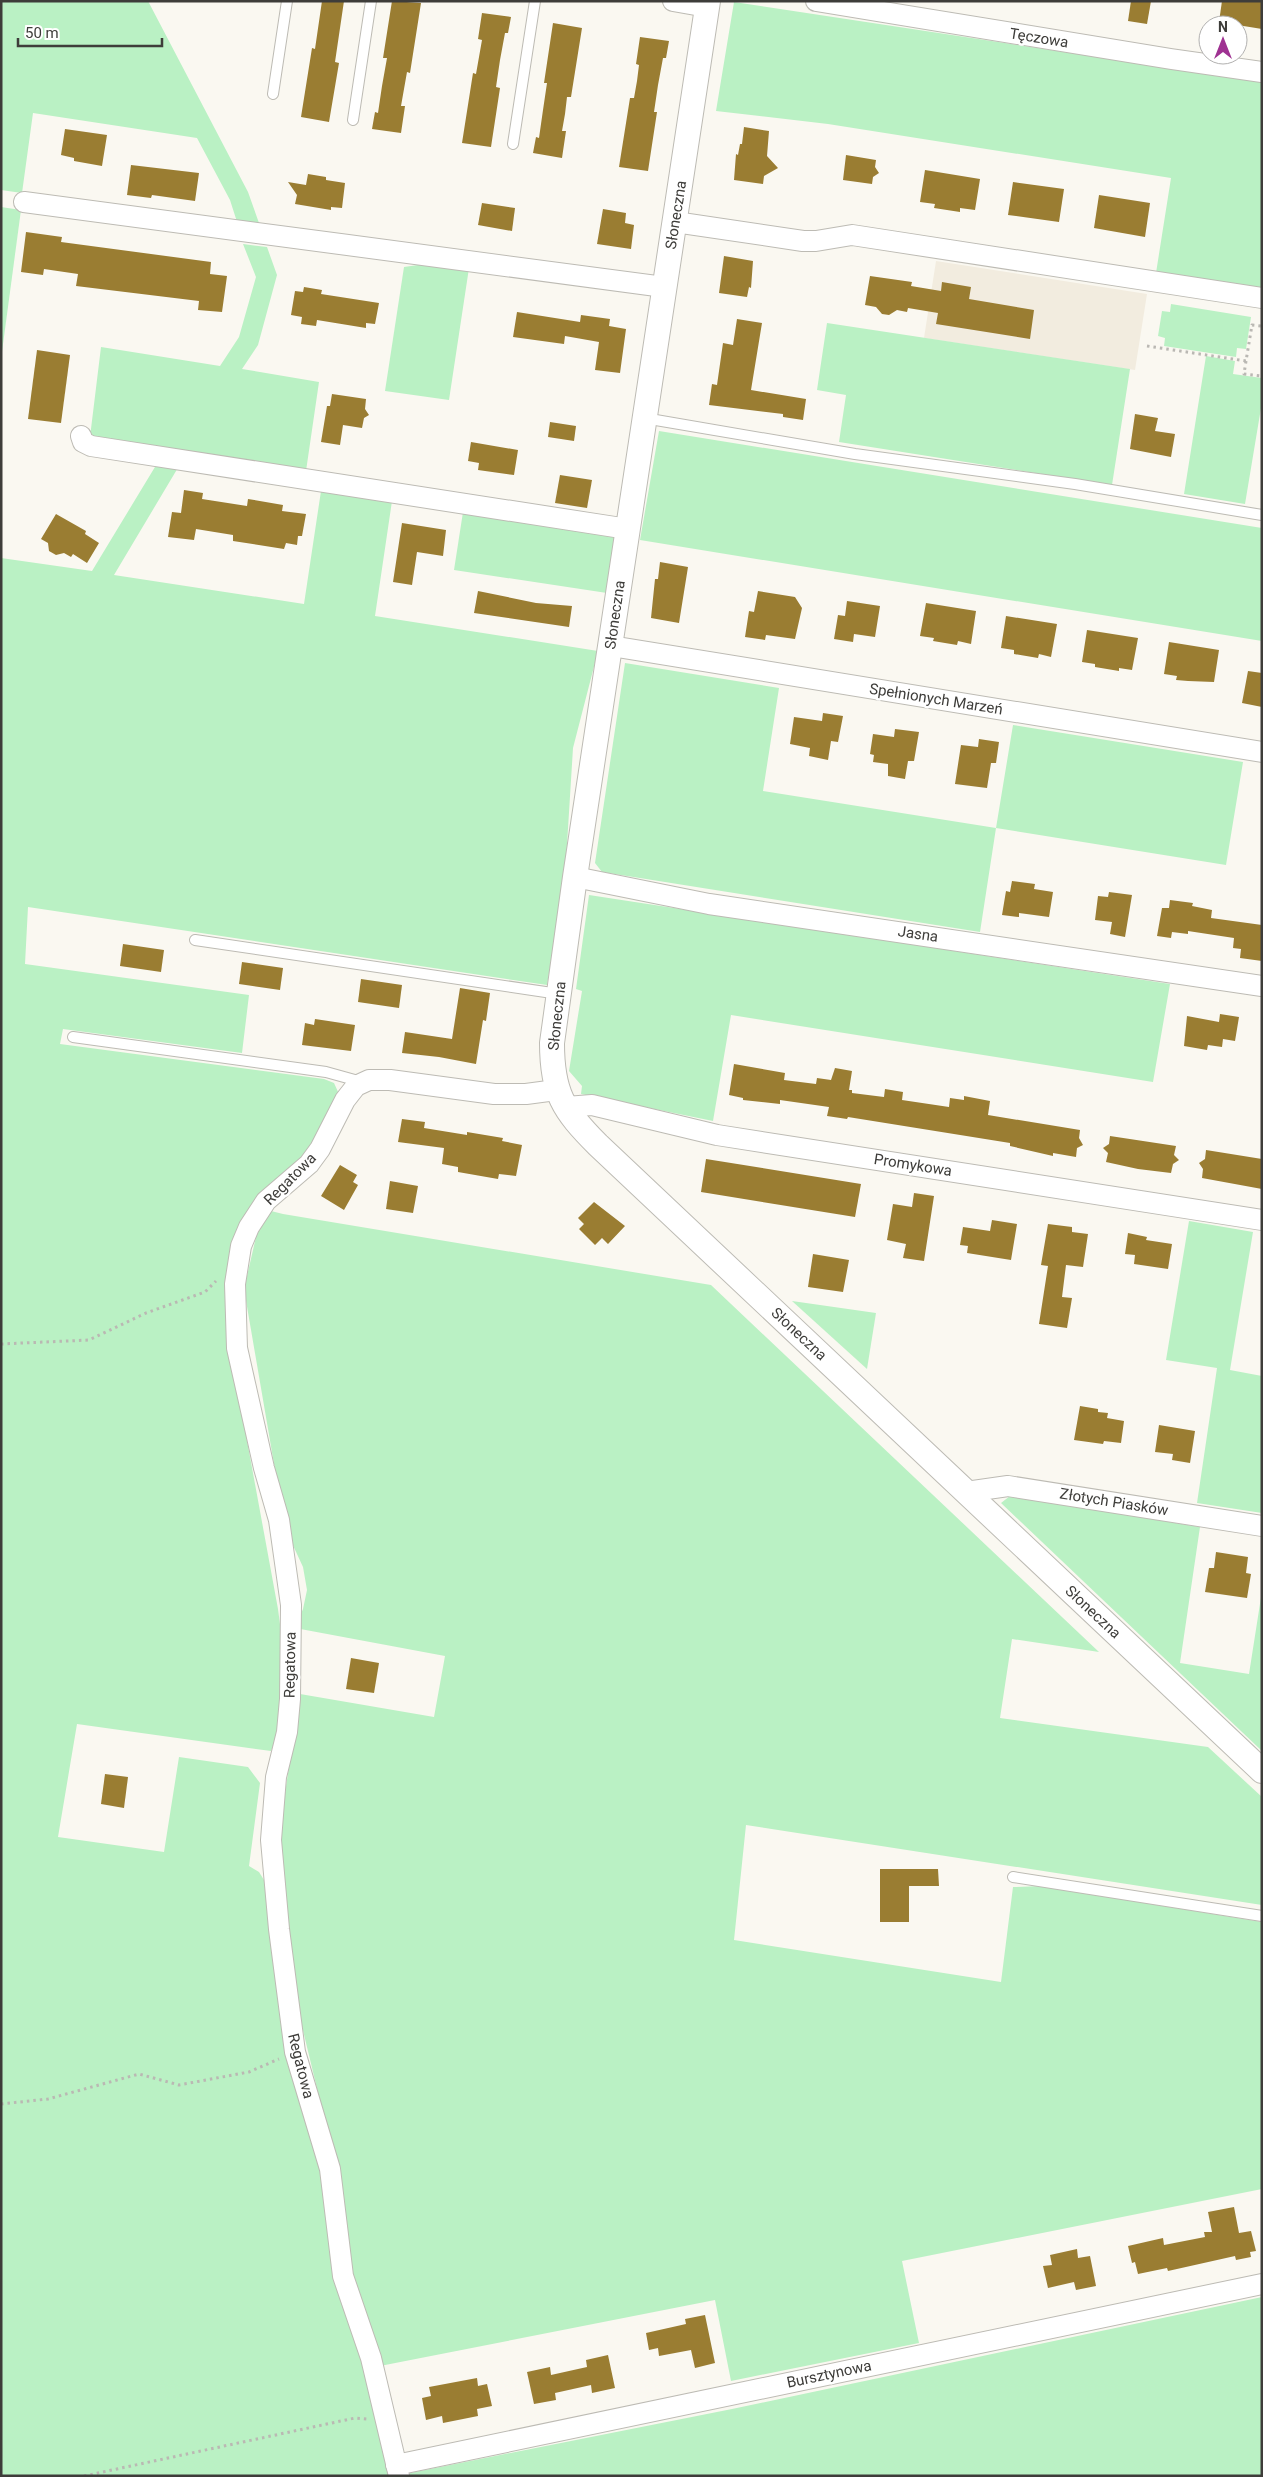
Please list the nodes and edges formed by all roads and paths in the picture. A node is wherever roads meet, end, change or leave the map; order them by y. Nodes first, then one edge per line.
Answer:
1 (287, 1) edge
2 (371, 1) edge
3 (536, 1) edge
4 (673, 1) edge
5 (816, 1) edge
6 (708, 4) edge
7 (1262, 72) edge
8 (273, 94) dead end
9 (353, 120) dead end
10 (513, 144) dead end
11 (24, 202) dead end
12 (675, 222) junction
13 (664, 287) junction
14 (1262, 298) edge
15 (1262, 326) edge
16 (1148, 346) dead end
17 (1246, 361) junction
18 (1262, 376) edge
19 (643, 418) junction
20 (81, 436) dead end
21 (1262, 515) edge
22 (628, 529) junction
23 (611, 646) junction
24 (1262, 752) edge
25 (575, 877) junction
26 (195, 940) dead end
27 (1262, 986) edge
28 (559, 994) junction
29 (73, 1037) dead end
30 (363, 1082) junction
31 (561, 1098) junction
32 (1262, 1220) edge
33 (238, 1261) junction
34 (1, 1344) edge
35 (966, 1492) junction
36 (1262, 1526) edge
37 (1262, 1771) edge
38 (1013, 1877) dead end
39 (1262, 1916) edge
40 (295, 2052) junction
41 (1, 2104) edge
42 (1262, 2284) edge
43 (384, 2420) junction
44 (397, 2470) edge
45 (84, 2476) edge

1 - 8 lane
2 - 9 lane
3 - 10 lane
4 - 6 street
5 - 7 street, Tęczowa
6 - 12 street, Słoneczna
11 - 13 street
12 - 13 street, Słoneczna
12 - 14 street
13 - 19 street, Słoneczna
15 - 17 path
16 - 17 path
17 - 18 path
19 - 21 lane
19 - 22 street, Słoneczna
20 - 22 street
22 - 23 street, Słoneczna
23 - 24 street, Spełnionych Marzeń
23 - 25 street, Słoneczna
25 - 27 street, Jasna
25 - 28 street, Słoneczna
26 - 28 lane
28 - 31 street, Słoneczna
29 - 30 lane
30 - 31 street
30 - 33 street, Regatowa
31 - 32 street, Promykowa
31 - 35 street, Słoneczna
33 - 34 path
33 - 40 street, Regatowa
35 - 36 street, Złotych Piasków
35 - 37 street, Słoneczna
38 - 39 lane
40 - 41 path
40 - 43 street, Regatowa
42 - 44 street, Bursztynowa
43 - 44 street, Regatowa
43 - 45 path

